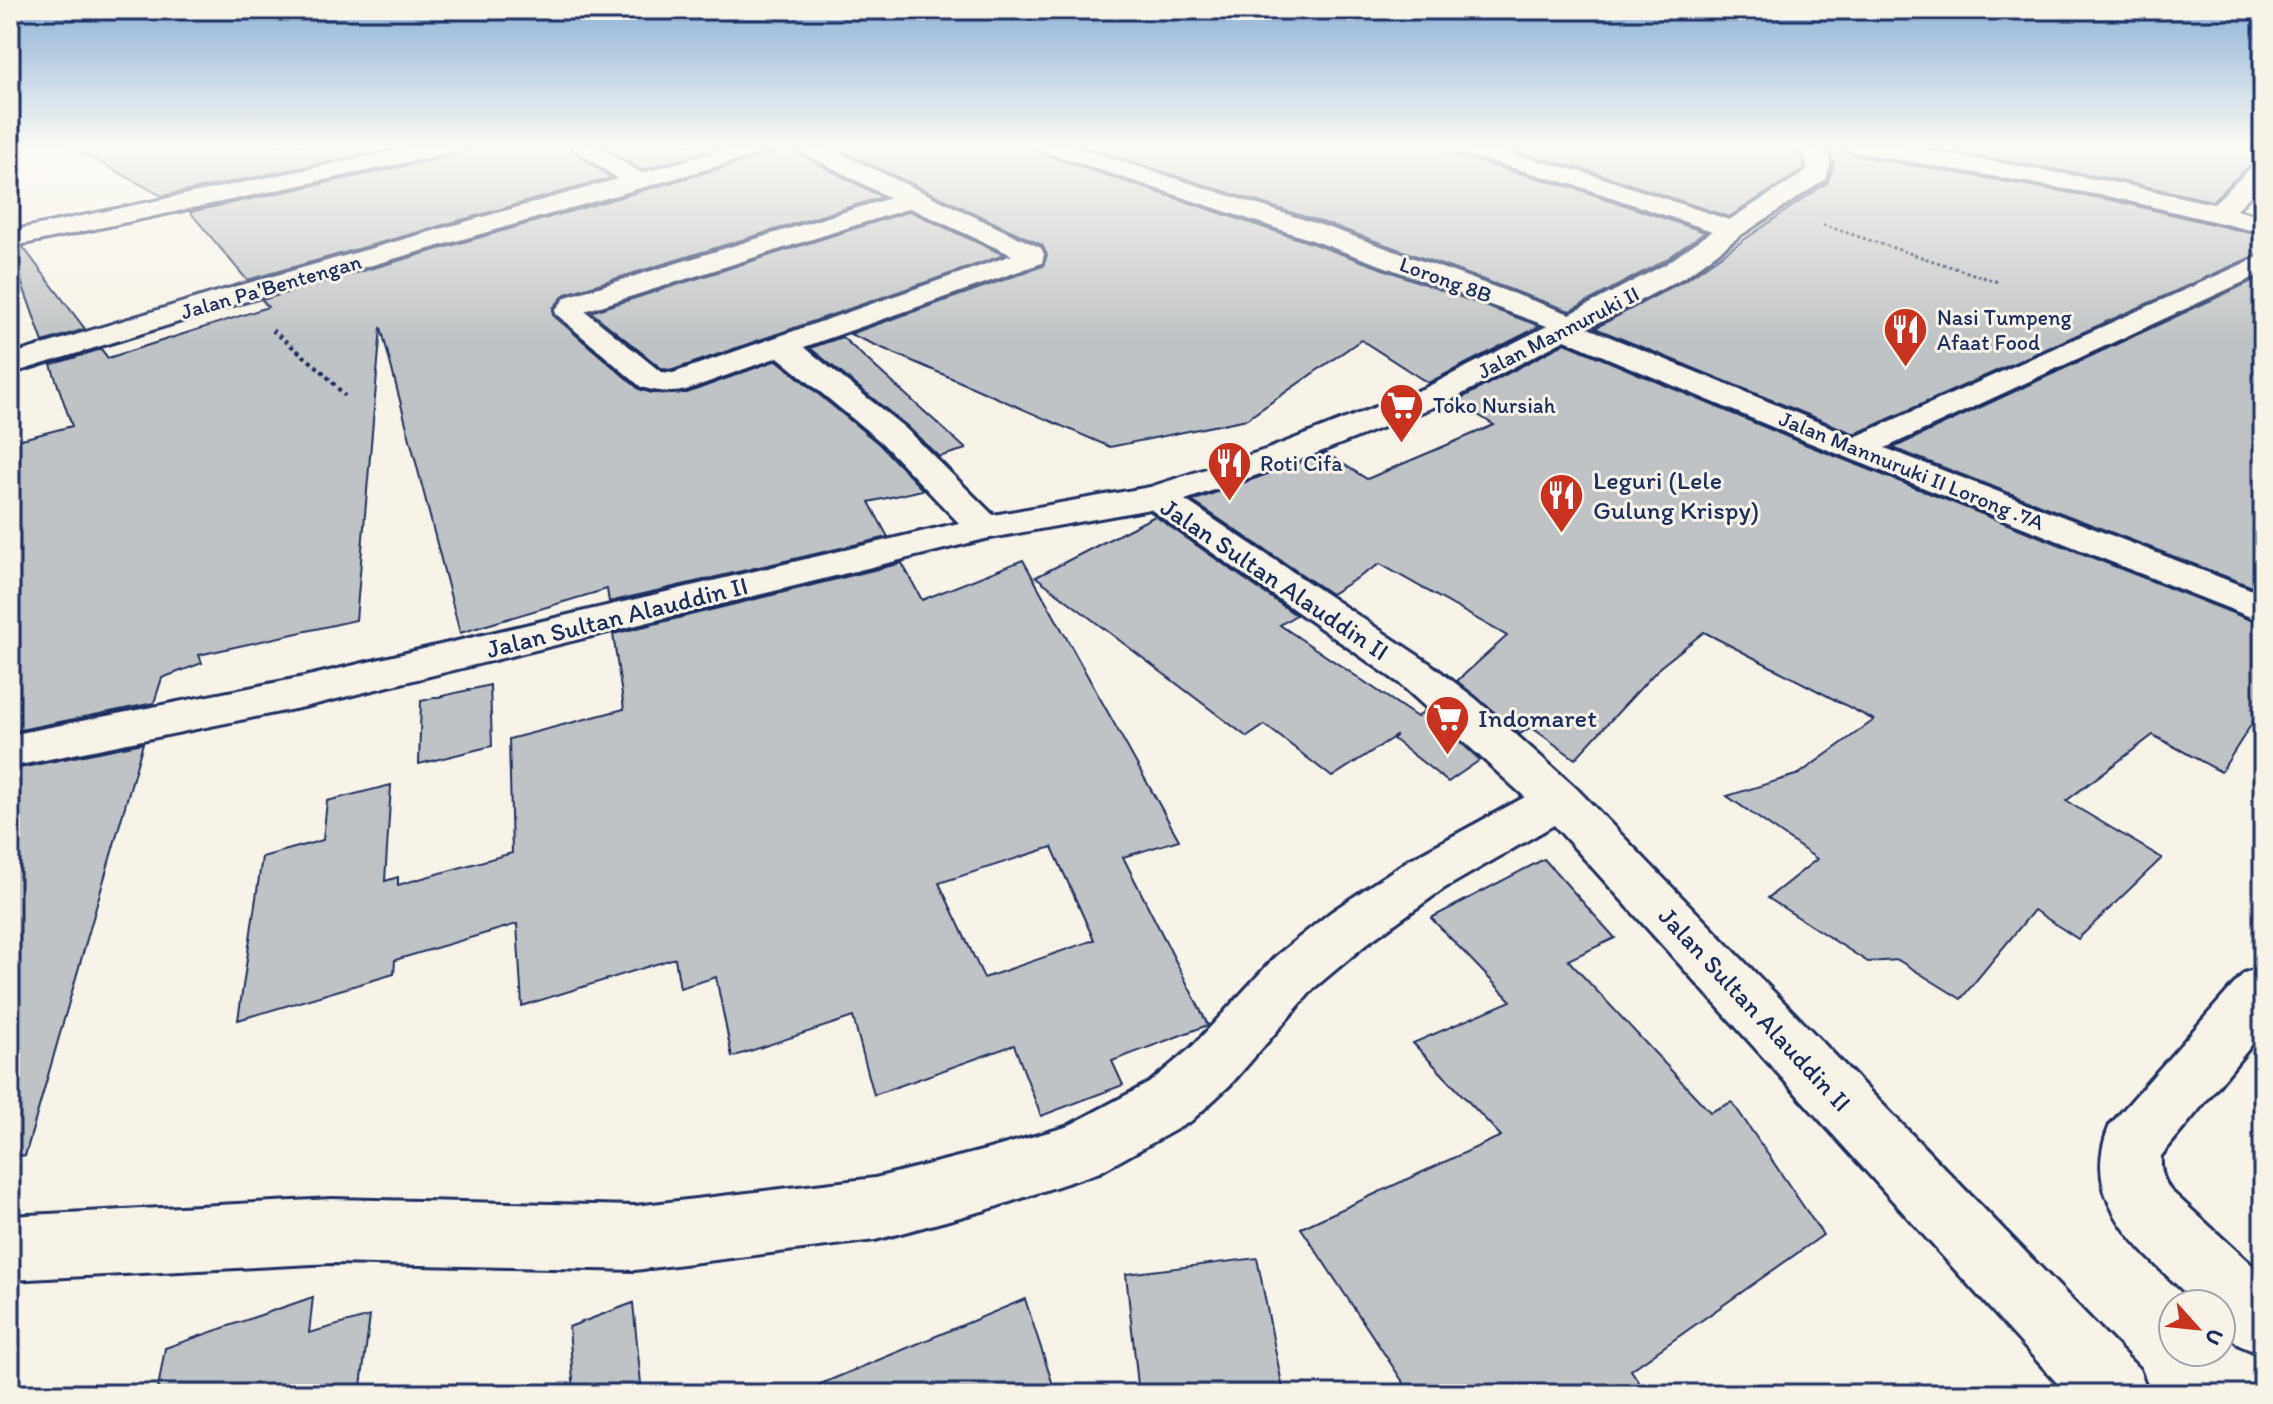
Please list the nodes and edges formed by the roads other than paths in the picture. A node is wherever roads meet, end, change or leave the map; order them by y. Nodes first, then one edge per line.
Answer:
1 (145, 211) edge
2 (530, 211) edge
3 (875, 211) edge
4 (937, 211) edge
5 (1249, 211) edge
6 (1676, 211) edge
7 (1764, 211) edge
8 (2207, 211) edge
9 (2221, 211) edge
10 (2219, 213) junction
11 (2263, 225) edge
12 (1732, 229) junction
13 (10, 239) edge
14 (2263, 263) edge
15 (1567, 326) junction
16 (785, 347) junction
17 (10, 365) edge
18 (1856, 449) junction
19 (1157, 497) junction
20 (985, 528) junction
21 (2263, 609) edge
22 (10, 751) edge
23 (1559, 800) junction
24 (2263, 990) edge
25 (10, 1248) edge
26 (2263, 1321) edge
27 (2114, 1394) edge

1 - 13 street
2 - 17 street, Jalan Pa'Bentengan
3 - 16 street
4 - 16 street
5 - 15 street, Lorong 8B
6 - 12 street
7 - 12 street, Jalan Mannuruki II
8 - 10 street
9 - 10 street
10 - 11 street
12 - 15 street, Jalan Mannuruki II
14 - 18 street
15 - 18 street, Jalan Mannuruki II Lorong .7A
15 - 19 street, Jalan Mannuruki II
16 - 20 street
18 - 21 street, Jalan Mannuruki II Lorong .7A
19 - 20 street, Jalan Sultan Alauddin II
19 - 23 street, Jalan Sultan Alauddin II
20 - 22 street, Jalan Sultan Alauddin II
23 - 25 street
23 - 27 street, Jalan Sultan Alauddin II
24 - 26 street

